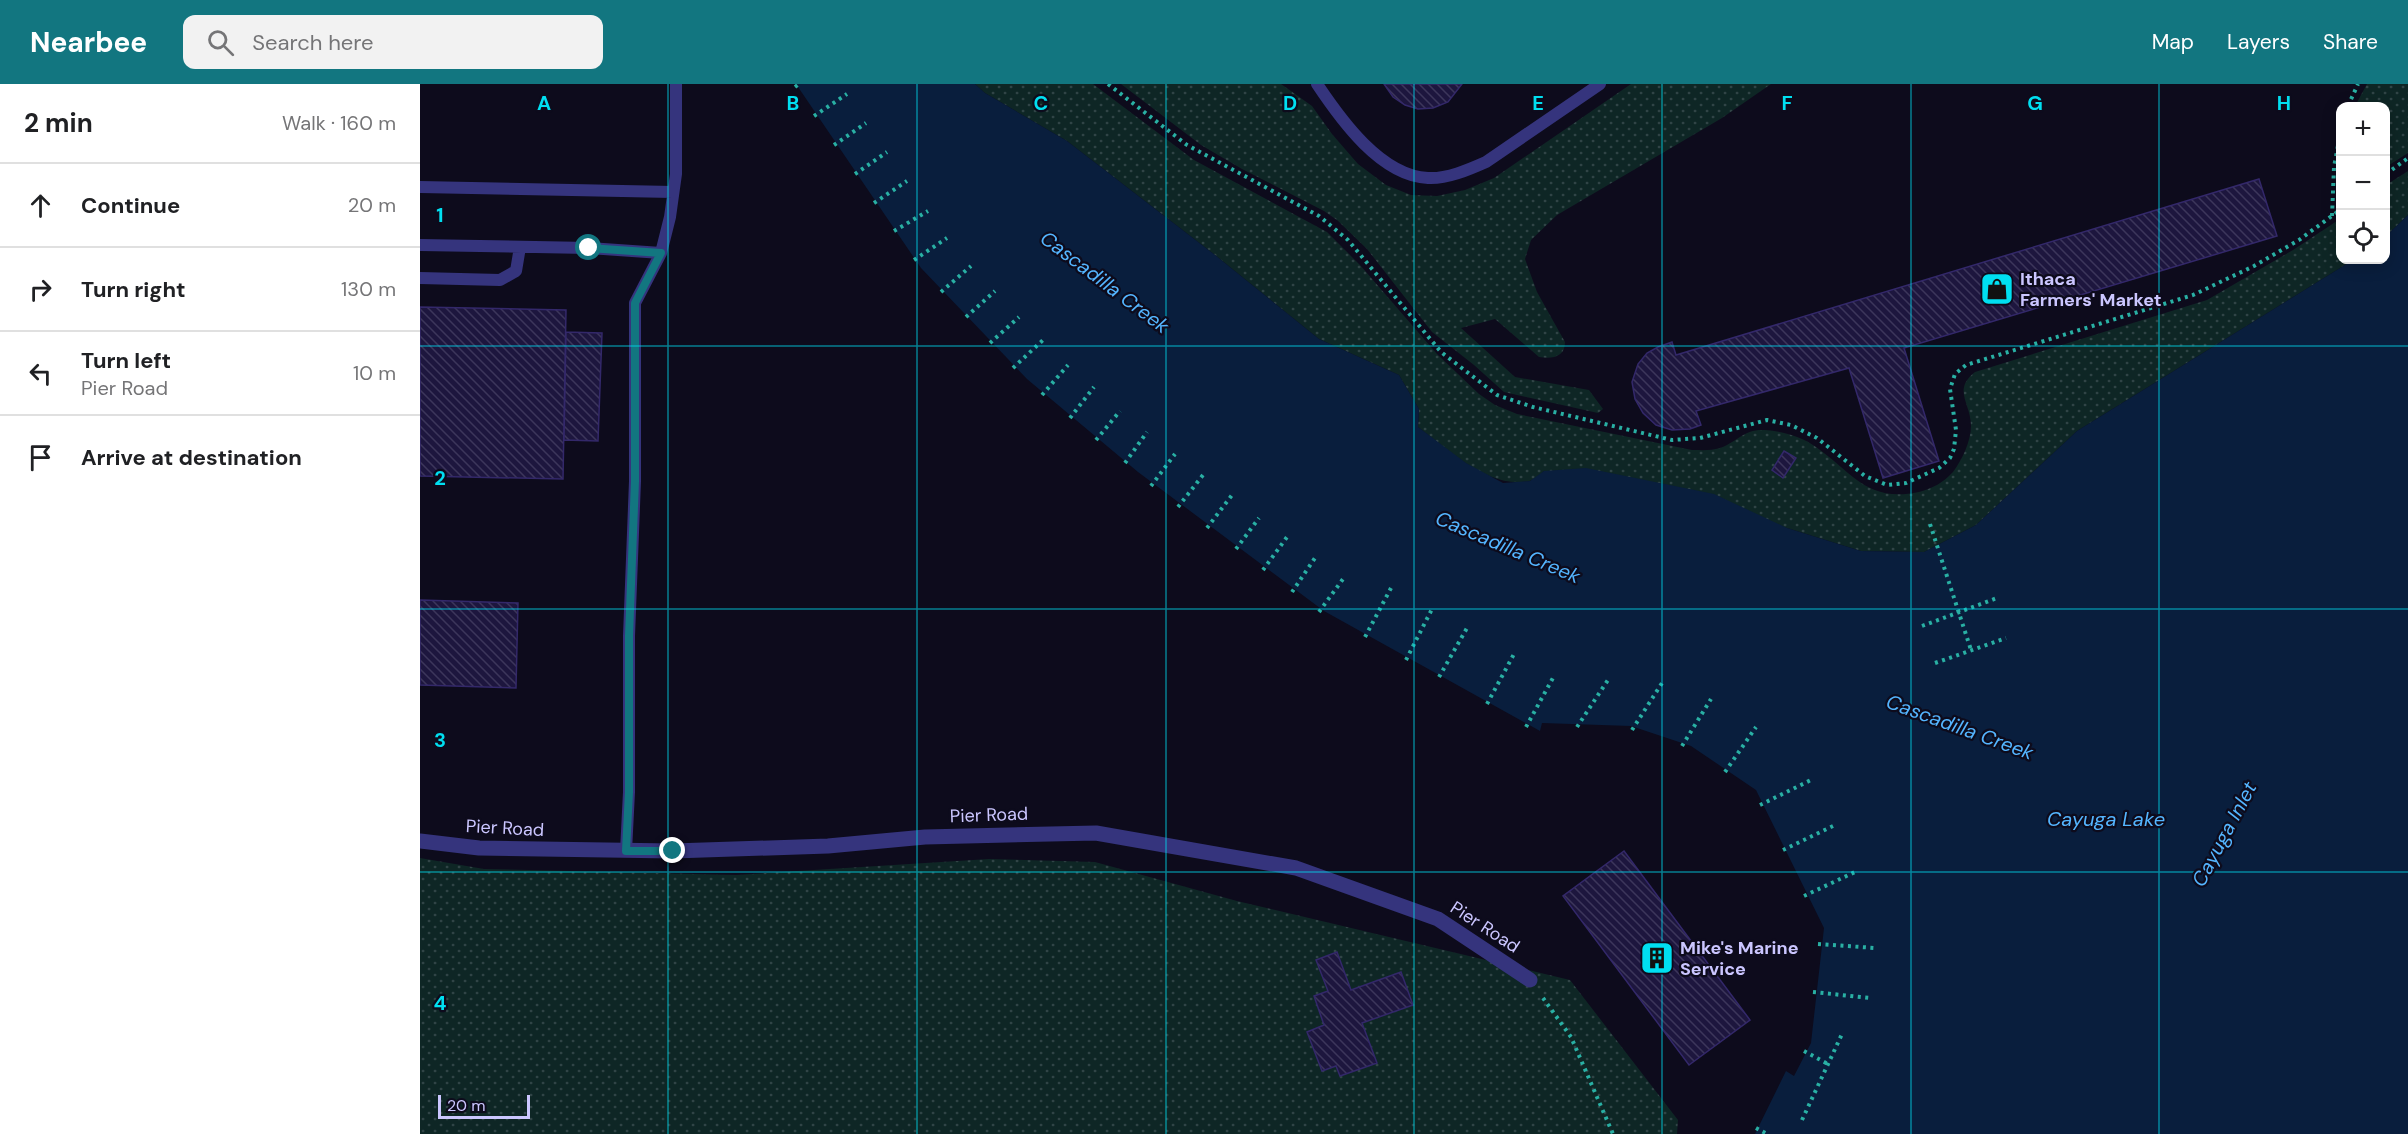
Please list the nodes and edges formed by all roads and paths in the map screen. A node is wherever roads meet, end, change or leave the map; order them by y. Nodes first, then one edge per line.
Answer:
1 (676, 84) edge
2 (1108, 84) edge
3 (1317, 84) edge
4 (1600, 84) edge
5 (2358, 84) edge
6 (847, 94) dead end
7 (2350, 102) edge
8 (814, 116) dead end
9 (866, 123) dead end
10 (834, 145) dead end
11 (888, 152) dead end
12 (2336, 156) edge
13 (2408, 158) edge
14 (2390, 171) edge
15 (855, 174) dead end
16 (908, 181) dead end
17 (420, 187) edge
18 (673, 192) junction
19 (874, 203) dead end
20 (928, 211) dead end
21 (2336, 213) edge
22 (2332, 216) junction
23 (894, 231) dead end
24 (947, 238) dead end
25 (420, 244) edge
26 (520, 247) junction
27 (661, 253) junction
28 (914, 260) dead end
29 (971, 266) dead end
30 (420, 278) edge
31 (995, 291) dead end
32 (941, 292) dead end
33 (966, 317) dead end
34 (1019, 317) dead end
35 (1043, 340) dead end
36 (990, 343) dead end
37 (1068, 365) dead end
38 (1013, 368) dead end
39 (1094, 387) dead end
40 (1042, 395) dead end
41 (1120, 411) dead end
42 (1070, 418) dead end
43 (1147, 432) dead end
44 (1096, 440) dead end
45 (1175, 454) dead end
46 (1125, 463) dead end
47 (1203, 475) dead end
48 (1151, 486) dead end
49 (1232, 495) dead end
50 (1178, 507) dead end
51 (1259, 518) dead end
52 (1930, 524) dead end
53 (1207, 528) dead end
54 (1287, 537) dead end
55 (1236, 549) dead end
56 (1315, 558) dead end
57 (1263, 570) dead end
58 (1343, 579) dead end
59 (1392, 588) dead end
60 (1292, 592) dead end
61 (1997, 598) dead end
62 (1432, 609) dead end
63 (1319, 612) dead end
64 (1959, 613) junction
65 (1922, 626) dead end
66 (1467, 628) dead end
67 (1365, 637) dead end
68 (2006, 638) dead end
69 (1971, 650) junction
70 (1514, 654) dead end
71 (1406, 660) dead end
72 (1935, 663) dead end
73 (1554, 676) dead end
74 (1439, 677) dead end
75 (1608, 680) dead end
76 (1662, 682) dead end
77 (1711, 699) dead end
78 (1487, 704) dead end
79 (1577, 726) dead end
80 (1756, 726) dead end
81 (1526, 727) dead end
82 (1632, 730) dead end
83 (1682, 746) dead end
84 (1725, 772) dead end
85 (1811, 780) dead end
86 (1760, 805) dead end
87 (1833, 826) dead end
88 (420, 841) edge
89 (1783, 850) dead end
90 (626, 851) junction
91 (1855, 872) dead end
92 (1804, 896) dead end
93 (1818, 944) dead end
94 (1875, 948) dead end
95 (1530, 980) joint
96 (1813, 992) dead end
97 (1870, 998) dead end
98 (1842, 1034) dead end
99 (1804, 1051) dead end
100 (1828, 1064) junction
101 (1802, 1120) dead end
102 (1755, 1128) dead end
103 (1612, 1134) edge
104 (1767, 1134) edge

1 - 18 lane
2 - 22 path
3 - 4 lane
5 - 7 path
6 - 8 path
9 - 10 path
11 - 15 path
12 - 22 path
13 - 14 path
16 - 19 path
17 - 18 lane
18 - 27 lane
20 - 23 path
21 - 22 path
24 - 28 path
25 - 26 lane
26 - 27 lane
26 - 30 lane
27 - 90 lane
29 - 32 path
31 - 33 path
34 - 36 path
35 - 38 path
37 - 40 path
39 - 42 path
41 - 44 path
43 - 46 path
45 - 48 path
47 - 50 path
49 - 53 path
51 - 55 path
52 - 64 path
54 - 57 path
56 - 60 path
58 - 63 path
59 - 67 path
61 - 64 path
62 - 71 path
64 - 65 path
64 - 69 path
66 - 74 path
68 - 69 path
69 - 72 path
70 - 78 path
73 - 81 path
75 - 79 path
76 - 82 path
77 - 83 path
80 - 84 path
85 - 86 path
87 - 89 path
88 - 90 street, Pier Road
90 - 95 street, Pier Road
91 - 92 path
93 - 94 path
95 - 103 path
96 - 97 path
98 - 100 path
99 - 100 path
100 - 101 path
102 - 104 path

